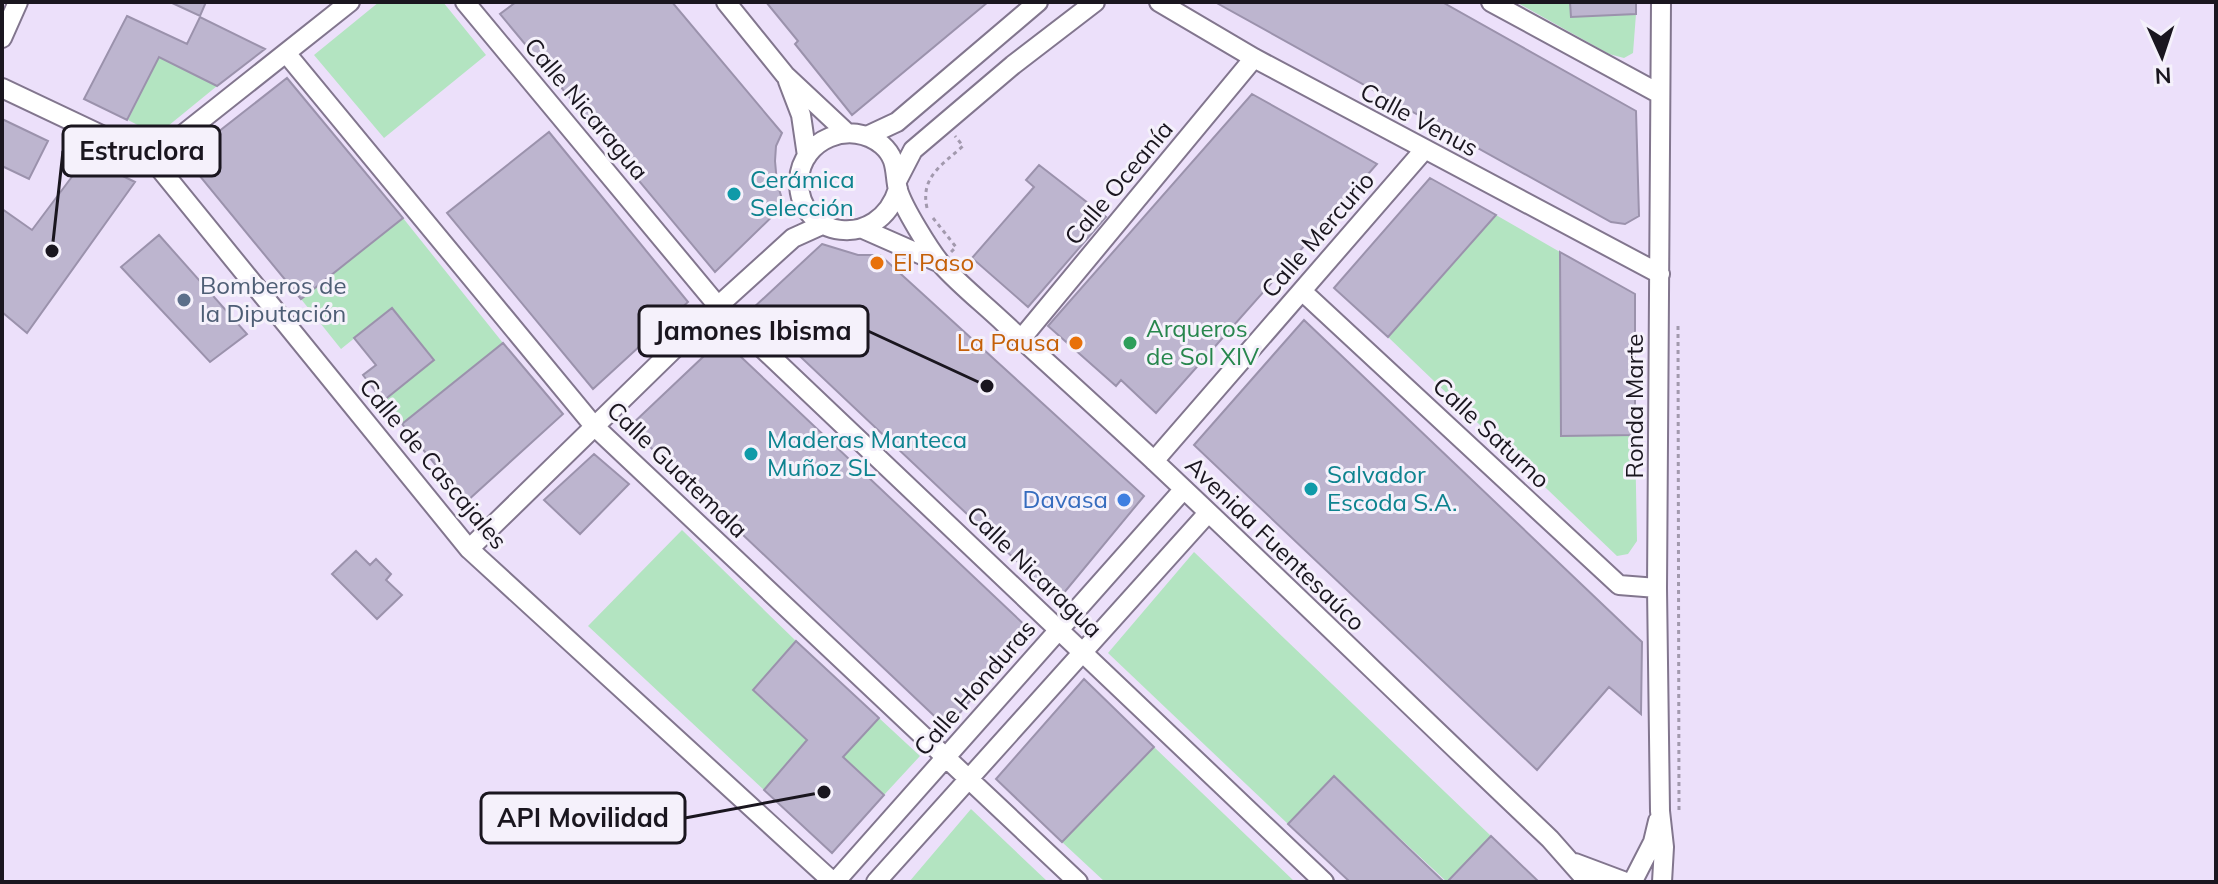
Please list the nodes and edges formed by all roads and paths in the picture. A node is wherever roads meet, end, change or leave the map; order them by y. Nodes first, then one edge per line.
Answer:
1 (18, 2) edge
2 (350, 2) edge
3 (465, 2) edge
4 (726, 2) edge
5 (1038, 2) edge
6 (1095, 2) edge
7 (1159, 2) edge
8 (1491, 2) edge
9 (1661, 2) edge
10 (2, 38) edge
11 (286, 53) junction
12 (1254, 58) junction
13 (785, 75) junction
14 (2, 88) edge
15 (1660, 94) junction
16 (847, 133) junction
17 (867, 136) junction
18 (963, 146) dead end
19 (1424, 150) junction
20 (807, 156) junction
21 (152, 159) junction
22 (898, 184) junction
23 (804, 203) junction
24 (824, 224) junction
25 (863, 229) junction
26 (793, 238) junction
27 (941, 263) junction
28 (1660, 274) junction
29 (1302, 291) junction
30 (718, 306) junction
31 (1678, 320) dead end
32 (1021, 339) junction
33 (594, 426) junction
34 (1154, 461) junction
35 (1183, 490) junction
36 (1208, 513) junction
37 (469, 549) junction
38 (1657, 588) junction
39 (1060, 628) junction
40 (1083, 652) junction
41 (946, 757) junction
42 (969, 779) junction
43 (1670, 812) junction
44 (1572, 862) junction
45 (1632, 881) edge
46 (834, 882) edge
47 (876, 882) edge
48 (1078, 882) edge
49 (1324, 882) edge
50 (1588, 882) edge
51 (1662, 882) edge

1 - 10 street
2 - 11 street
3 - 30 street, Calle Nicaragua
4 - 13 street
5 - 17 street
6 - 22 street
7 - 12 street, Calle Venus
8 - 15 street
9 - 15 street, Ronda Marte
11 - 21 street
11 - 33 street, Calle Guatemala
12 - 19 street, Calle Venus
12 - 32 street, Calle Oceanía
13 - 16 street
13 - 20 street
14 - 21 street, Calle de Cascajales
15 - 28 street, Ronda Marte
16 - 17 street
16 - 20 street
17 - 22 street
18 - 27 path
19 - 28 street, Calle Venus
19 - 29 street, Calle Mercurio
20 - 23 street
21 - 37 street, Calle de Cascajales
22 - 25 street
22 - 27 street, Avenida Fuentesaúco
23 - 24 street
23 - 26 street
24 - 25 street
24 - 26 street
25 - 27 street, Avenida Fuentesaúco
26 - 30 street
27 - 32 street, Avenida Fuentesaúco
28 - 38 street, Ronda Marte
29 - 34 street, Calle Mercurio
29 - 38 street, Calle Saturno
30 - 33 street
30 - 39 street, Calle Nicaragua
31 - 43 path
32 - 34 street, Avenida Fuentesaúco
33 - 37 street
33 - 41 street, Calle Guatemala
34 - 35 street, Avenida Fuentesaúco
35 - 36 street, Avenida Fuentesaúco
35 - 39 street, Calle Honduras
36 - 40 street
36 - 44 street, Avenida Fuentesaúco
37 - 46 street, Calle de Cascajales
38 - 43 street, Ronda Marte
39 - 40 street, Calle Nicaragua
39 - 41 street, Calle Honduras
40 - 42 street
40 - 49 street, Calle Nicaragua
41 - 42 street, Calle Guatemala
41 - 46 street, Calle Honduras
42 - 47 street
42 - 48 street, Calle Guatemala
43 - 45 street, Ronda Marte
43 - 51 street, Ronda Marte
44 - 45 street, Avenida Fuentesaúco
44 - 50 street, Avenida Fuentesaúco

